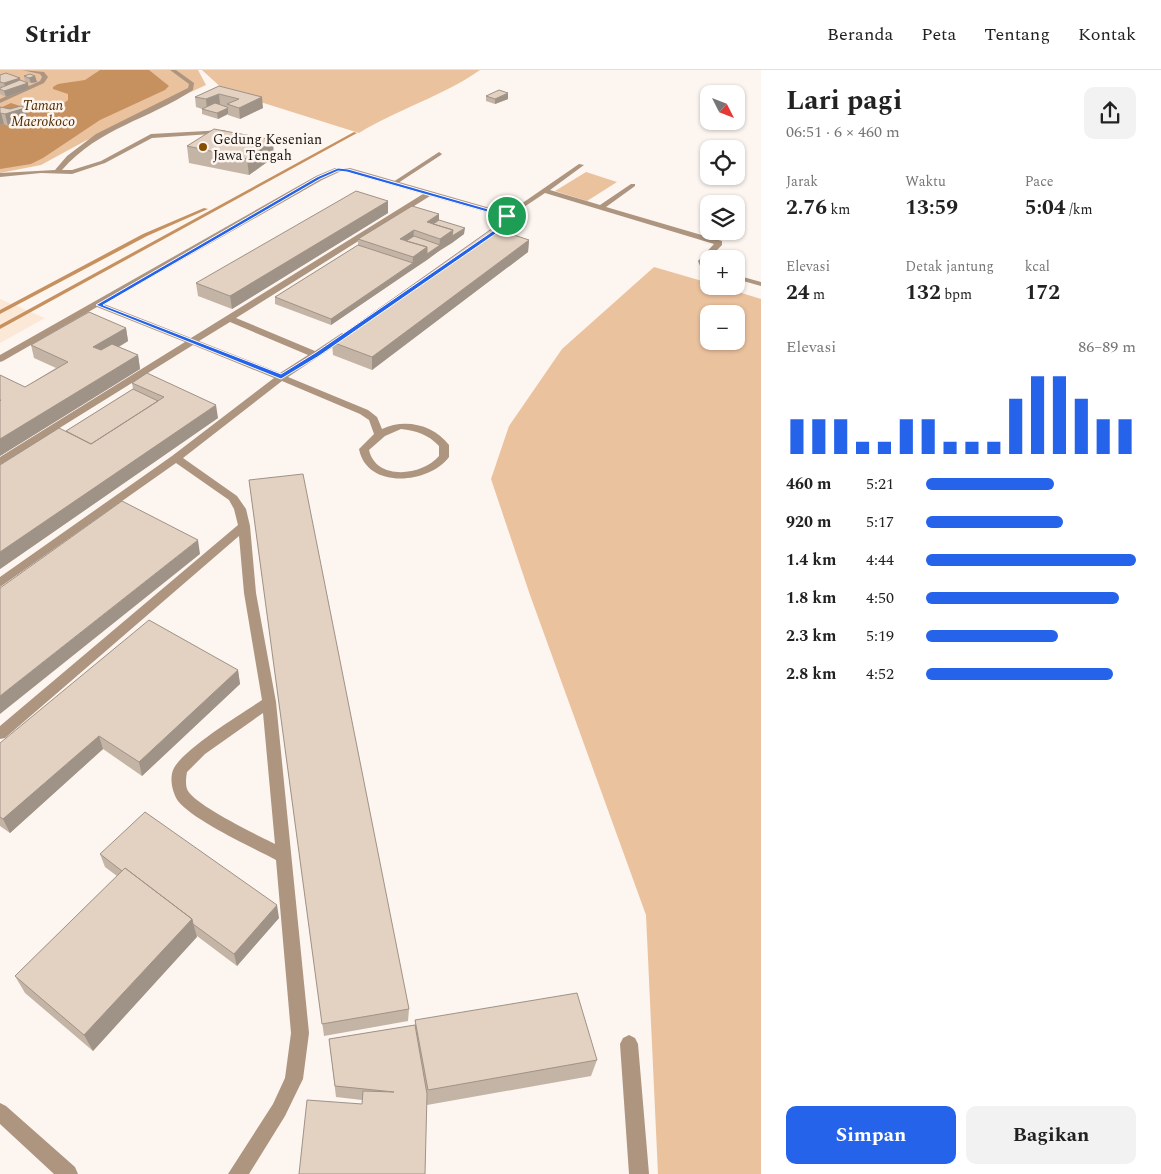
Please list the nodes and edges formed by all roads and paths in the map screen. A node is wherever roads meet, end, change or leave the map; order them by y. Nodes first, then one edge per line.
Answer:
1 (25, 70) edge
2 (174, 70) edge
3 (0, 101) edge
4 (226, 132) edge
5 (439, 154) dead end
6 (581, 165) dead end
7 (57, 172) junction
8 (0, 175) edge
9 (393, 184) junction
10 (633, 185) dead end
11 (544, 190) junction
12 (428, 194) junction
13 (601, 207) junction
14 (507, 216) junction
15 (475, 245) edge
16 (713, 250) edge
17 (745, 280) edge
18 (761, 284) edge
19 (99, 305) junction
20 (230, 319) junction
21 (356, 327) edge
22 (192, 343) junction
23 (317, 355) junction
24 (0, 359) edge
25 (281, 377) junction
26 (379, 434) junction
27 (176, 458) junction
28 (0, 462) edge
29 (244, 526) junction
30 (0, 583) edge
31 (269, 702) junction
32 (0, 734) edge
33 (282, 856) junction
34 (629, 1044) dead end
35 (0, 1112) edge
36 (68, 1174) edge
37 (238, 1174) edge
38 (639, 1174) edge

1 - 3 lane
2 - 7 lane
4 - 7 lane
5 - 9 lane
6 - 11 lane
7 - 8 lane
9 - 12 street
9 - 19 street
10 - 13 lane
11 - 13 lane
11 - 14 lane
12 - 14 street
12 - 20 street
13 - 16 lane
14 - 15 street
17 - 18 lane
19 - 22 street
19 - 24 street
20 - 22 street
20 - 23 street
21 - 23 street
22 - 25 street
22 - 28 street
23 - 25 street
25 - 26 street
25 - 27 street
26 - 26 street
27 - 29 street
27 - 30 street
29 - 31 street
29 - 32 street
31 - 33 street
31 - 33 street
33 - 37 street
34 - 38 street
35 - 36 street

